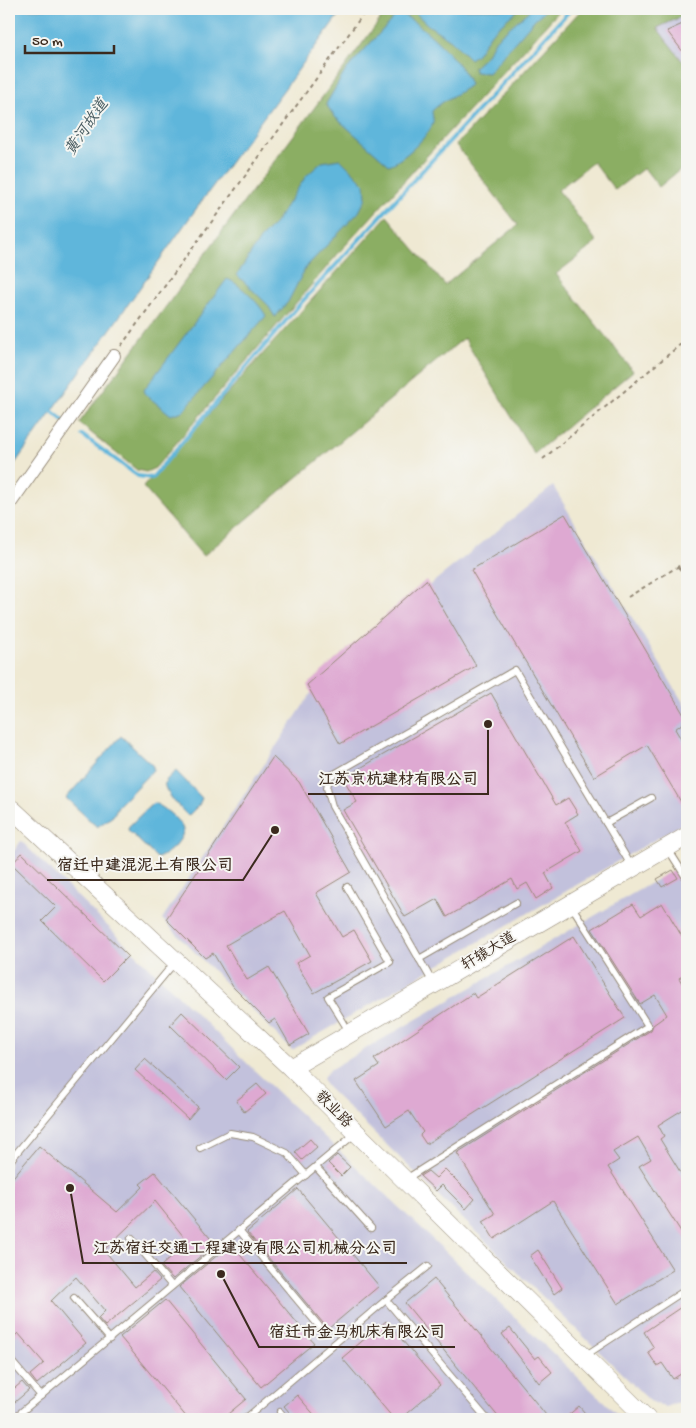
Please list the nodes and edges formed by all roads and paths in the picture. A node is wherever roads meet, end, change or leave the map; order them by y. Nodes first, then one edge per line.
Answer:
1 (366, 9) edge
2 (687, 339) edge
3 (114, 356) joint
4 (543, 459) dead end
5 (9, 505) edge
6 (687, 561) edge
7 (678, 567) junction
8 (687, 578) edge
9 (628, 597) dead end
10 (651, 798) dead end
11 (12, 809) dead end
12 (606, 824) junction
13 (687, 836) edge
14 (667, 848) junction
15 (632, 868) junction
16 (687, 879) edge
17 (347, 887) dead end
18 (516, 903) dead end
19 (571, 904) junction
20 (419, 959) junction
21 (176, 961) junction
22 (434, 984) junction
23 (350, 1034) junction
24 (291, 1068) junction
25 (357, 1133) junction
26 (200, 1148) dead end
27 (9, 1162) edge
28 (316, 1167) junction
29 (306, 1175) junction
30 (405, 1180) junction
31 (371, 1228) dead end
32 (239, 1230) junction
33 (131, 1238) dead end
34 (428, 1266) dead end
35 (172, 1286) junction
36 (687, 1289) edge
37 (74, 1298) dead end
38 (386, 1300) junction
39 (319, 1326) dead end
40 (110, 1338) junction
41 (583, 1356) junction
42 (12, 1362) dead end
43 (41, 1396) junction
44 (280, 1412) dead end
45 (13, 1419) edge
46 (245, 1419) edge
47 (286, 1419) edge
48 (487, 1419) edge
49 (647, 1419) edge

1 - 3 path
2 - 4 path
3 - 5 street
6 - 7 path
7 - 8 path
7 - 9 path
10 - 12 lane
11 - 21 street, 敬业路
12 - 15 lane
12 - 20 lane
13 - 14 street, 轩辕大道
14 - 15 street, 轩辕大道
14 - 16 lane
15 - 19 street, 轩辕大道
17 - 23 lane
18 - 20 lane
19 - 22 street, 轩辕大道
19 - 30 lane
20 - 22 lane
21 - 24 street, 敬业路
21 - 27 lane
22 - 23 street, 轩辕大道
23 - 24 street, 轩辕大道
24 - 25 street, 敬业路
25 - 28 lane
25 - 30 street, 敬业路
26 - 29 lane
28 - 29 lane
28 - 31 lane
29 - 32 lane
30 - 41 street, 敬业路
32 - 35 lane
32 - 39 lane
33 - 35 lane
34 - 38 lane
35 - 40 lane
36 - 41 lane
37 - 40 lane
38 - 46 lane
38 - 48 lane
40 - 43 lane
41 - 49 street, 敬业路
42 - 43 lane
43 - 45 lane
44 - 47 lane

